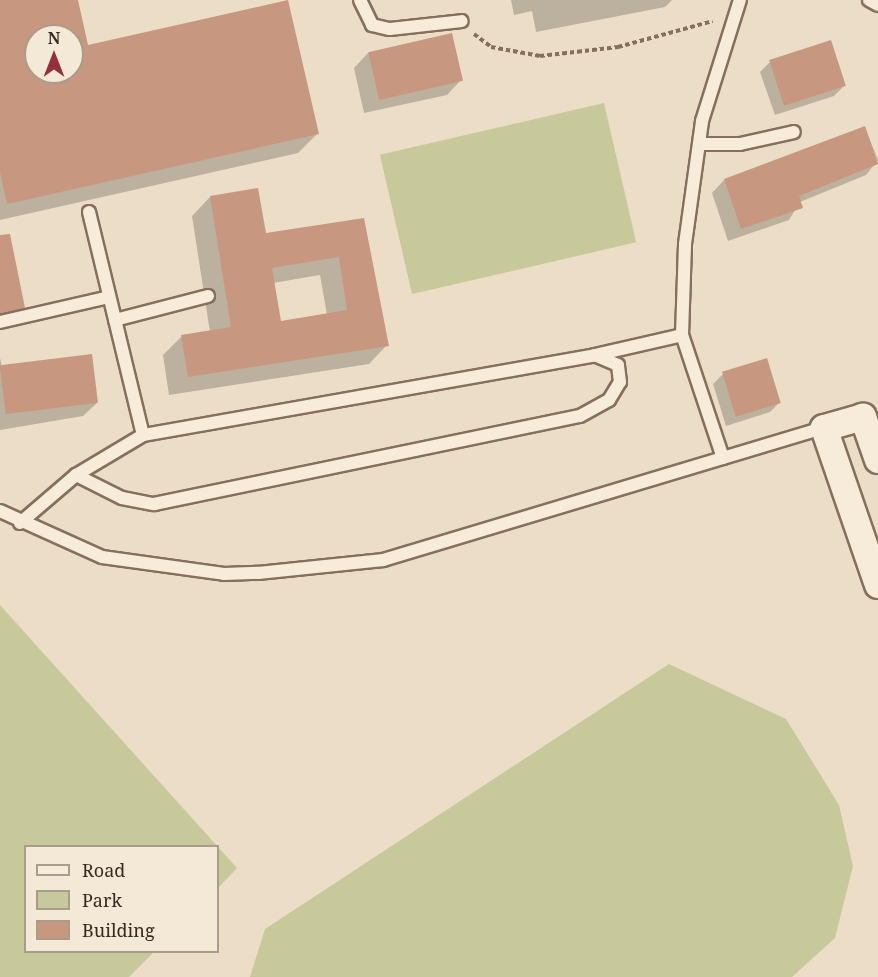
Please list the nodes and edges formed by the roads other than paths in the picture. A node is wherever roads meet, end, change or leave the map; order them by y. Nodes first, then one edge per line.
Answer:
1 (360, 0) edge
2 (740, 0) edge
3 (869, 0) edge
4 (878, 5) edge
5 (462, 21) road end
6 (794, 132) dead end
7 (699, 144) junction
8 (89, 212) dead end
9 (208, 296) dead end
10 (110, 297) junction
11 (115, 320) junction
12 (0, 322) edge
13 (682, 335) junction
14 (595, 355) junction
15 (824, 428) junction
16 (142, 435) junction
17 (723, 458) junction
18 (878, 460) edge
19 (76, 475) junction
20 (0, 511) edge
21 (20, 523) junction
22 (878, 585) edge

1 - 5 lane
2 - 7 lane
3 - 4 lane
6 - 7 lane
7 - 13 lane
8 - 10 lane
9 - 11 lane
10 - 11 lane
10 - 12 lane
11 - 16 lane
13 - 14 lane
13 - 17 lane
14 - 16 lane
14 - 19 lane
15 - 17 lane
15 - 18 street
15 - 22 street
16 - 19 lane
17 - 21 lane
19 - 21 lane
20 - 21 lane

